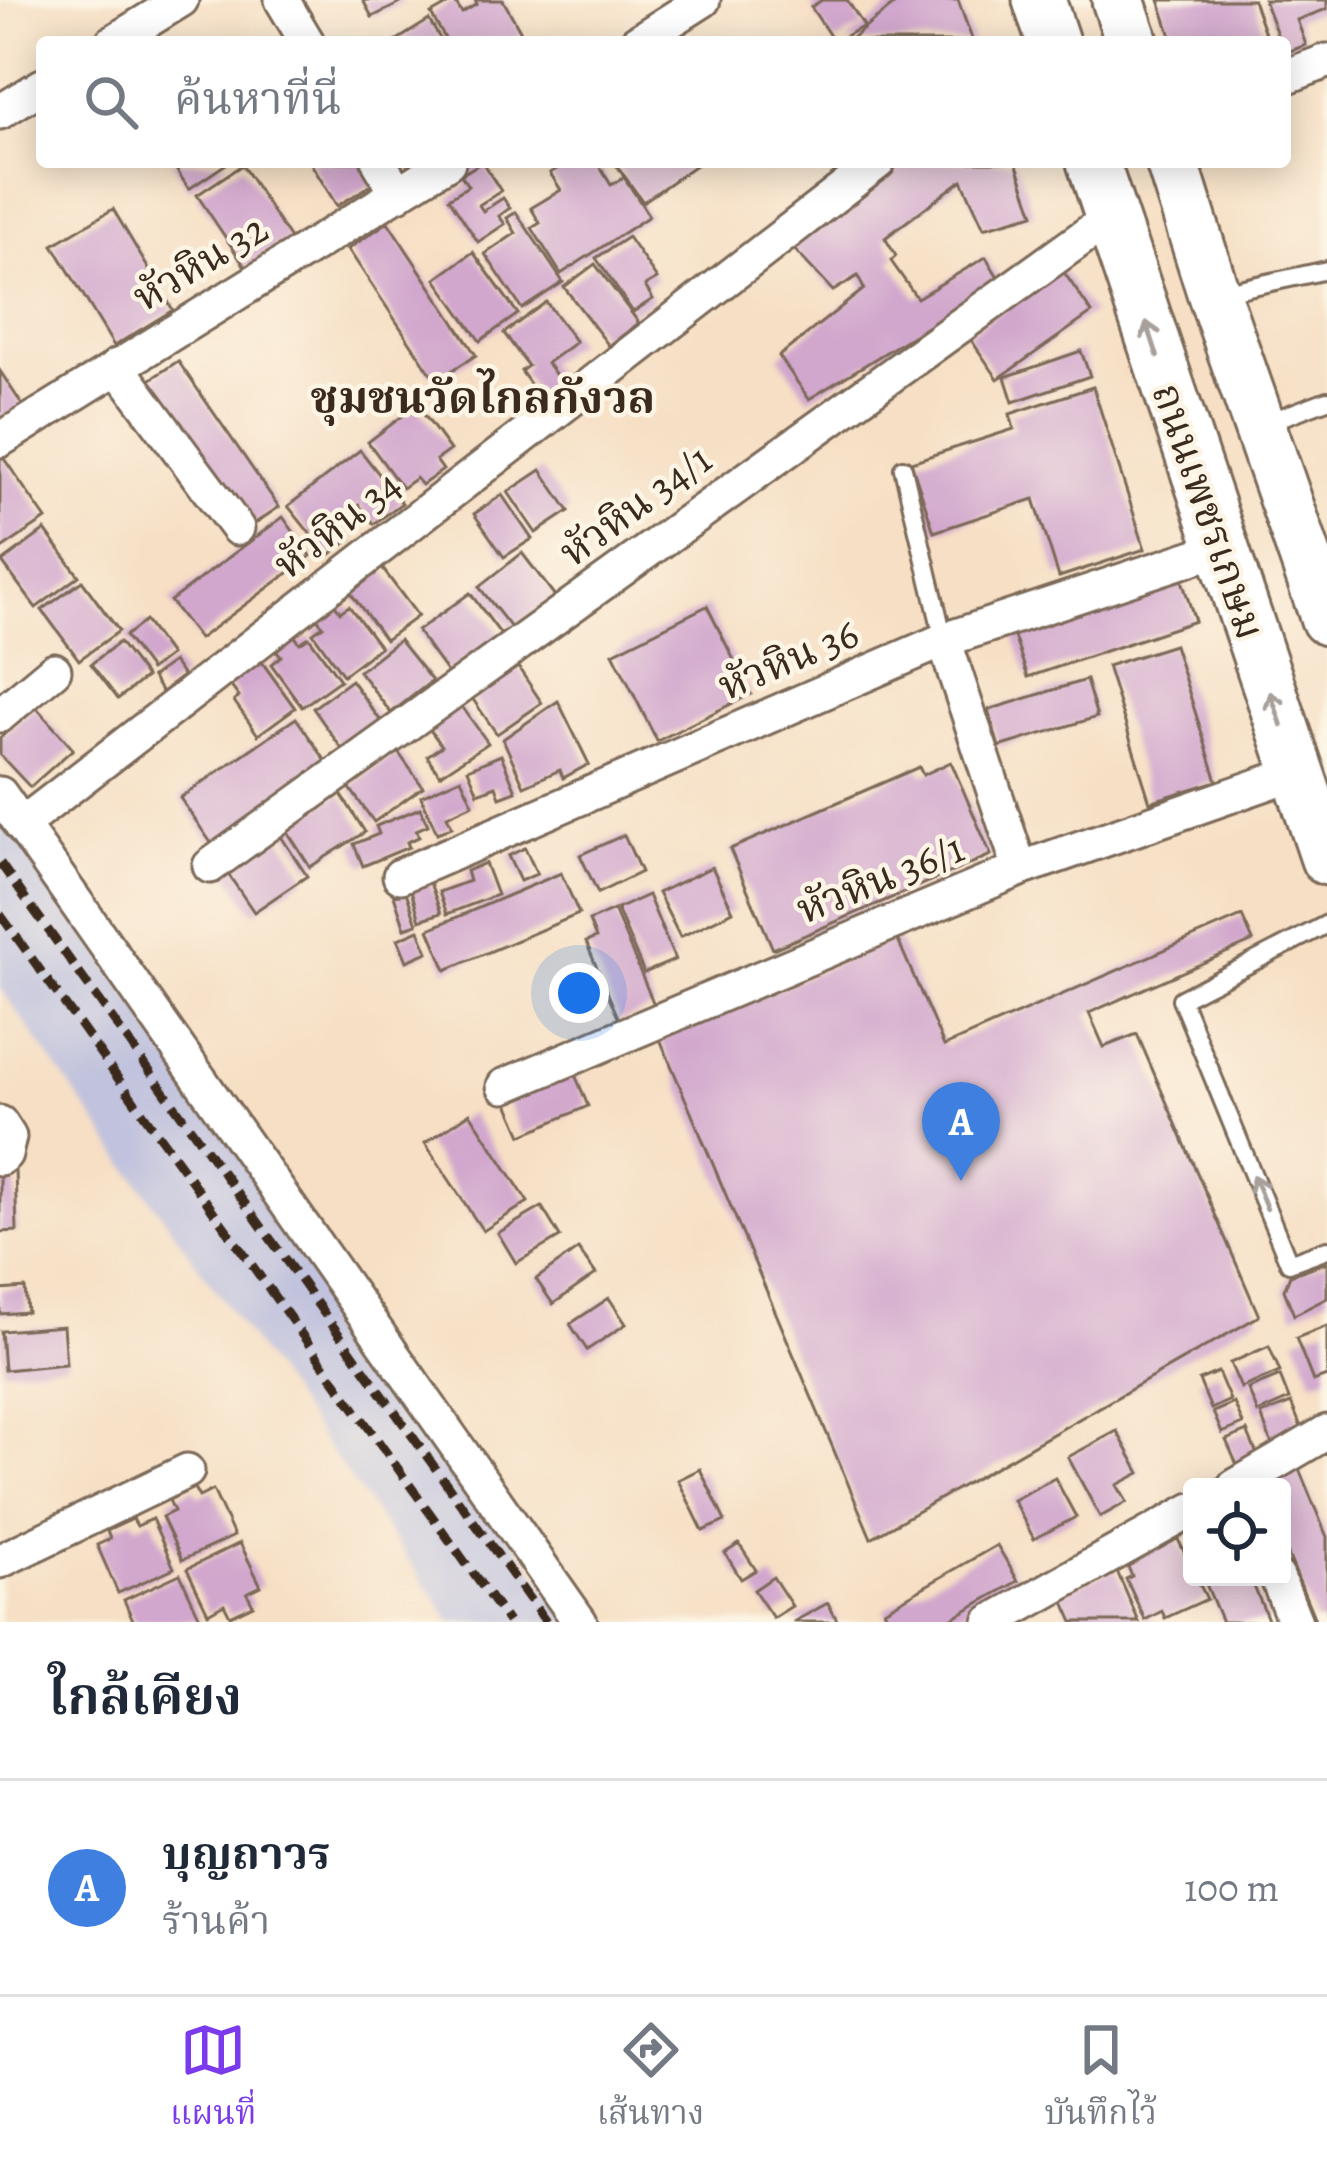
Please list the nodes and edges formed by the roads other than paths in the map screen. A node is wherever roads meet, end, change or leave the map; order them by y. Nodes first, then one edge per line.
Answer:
1 (181, 0) edge
2 (282, 0) edge
3 (703, 0) edge
4 (1118, 0) edge
5 (123, 36) edge
6 (303, 36) edge
7 (646, 36) edge
8 (1130, 36) edge
9 (1327, 62) edge
10 (1291, 75) edge
11 (36, 90) edge
12 (0, 112) edge
13 (383, 168) edge
14 (439, 168) edge
15 (870, 168) edge
16 (1095, 168) edge
17 (1174, 168) edge
18 (398, 194) junction
19 (1112, 217) junction
20 (1327, 271) edge
21 (1214, 295) junction
22 (117, 366) junction
23 (1327, 400) edge
24 (1260, 426) junction
25 (0, 440) edge
26 (902, 468) dead end
27 (237, 528) dead end
28 (1221, 548) junction
29 (1326, 613) edge
30 (944, 640) junction
31 (54, 670) dead end
32 (0, 716) edge
33 (1298, 772) junction
34 (0, 794) edge
35 (21, 825) junction
36 (1327, 859) edge
37 (210, 866) dead end
38 (1021, 869) junction
39 (400, 876) dead end
40 (1327, 924) edge
41 (505, 1086) dead end
42 (1327, 1249) edge
43 (1327, 1432) edge
44 (188, 1471) dead end
45 (1251, 1478) edge
46 (1183, 1515) edge
47 (0, 1562) edge
48 (1281, 1586) edge
49 (580, 1622) edge
50 (991, 1622) edge
51 (1295, 1622) edge

1 - 5 street
2 - 6 street
3 - 7 street
4 - 8 main road
9 - 10 street
11 - 12 street
13 - 18 street
14 - 18 street, หัวหิน 32
15 - 35 street, หัวหิน 34
16 - 19 main road, ถนนเพชรเกษม
17 - 21 main road, ถนนเพชรเกษม
18 - 22 street, หัวหิน 32
28 -> 19 main road, ถนนเพชรเกษม
19 - 37 street, หัวหิน 34/1
20 - 21 lane
21 - 24 main road, ถนนเพชรเกษม
22 - 25 street, หัวหิน 32
22 - 27 street
23 - 24 lane
24 - 29 main road, ถนนเพชรเกษม
26 - 30 lane
28 - 30 street, หัวหิน 36
33 -> 28 main road, ถนนเพชรเกษม
30 - 38 street
30 - 39 street, หัวหิน 36
31 - 32 street
33 - 36 main road, ถนนเพชรเกษม
33 - 38 street, หัวหิน 36/1
34 - 35 street
35 - 49 street
38 - 41 street, หัวหิน 36/1
42 -> 40 lane
43 - 45 street
44 - 47 street
46 - 50 street
48 - 51 street

